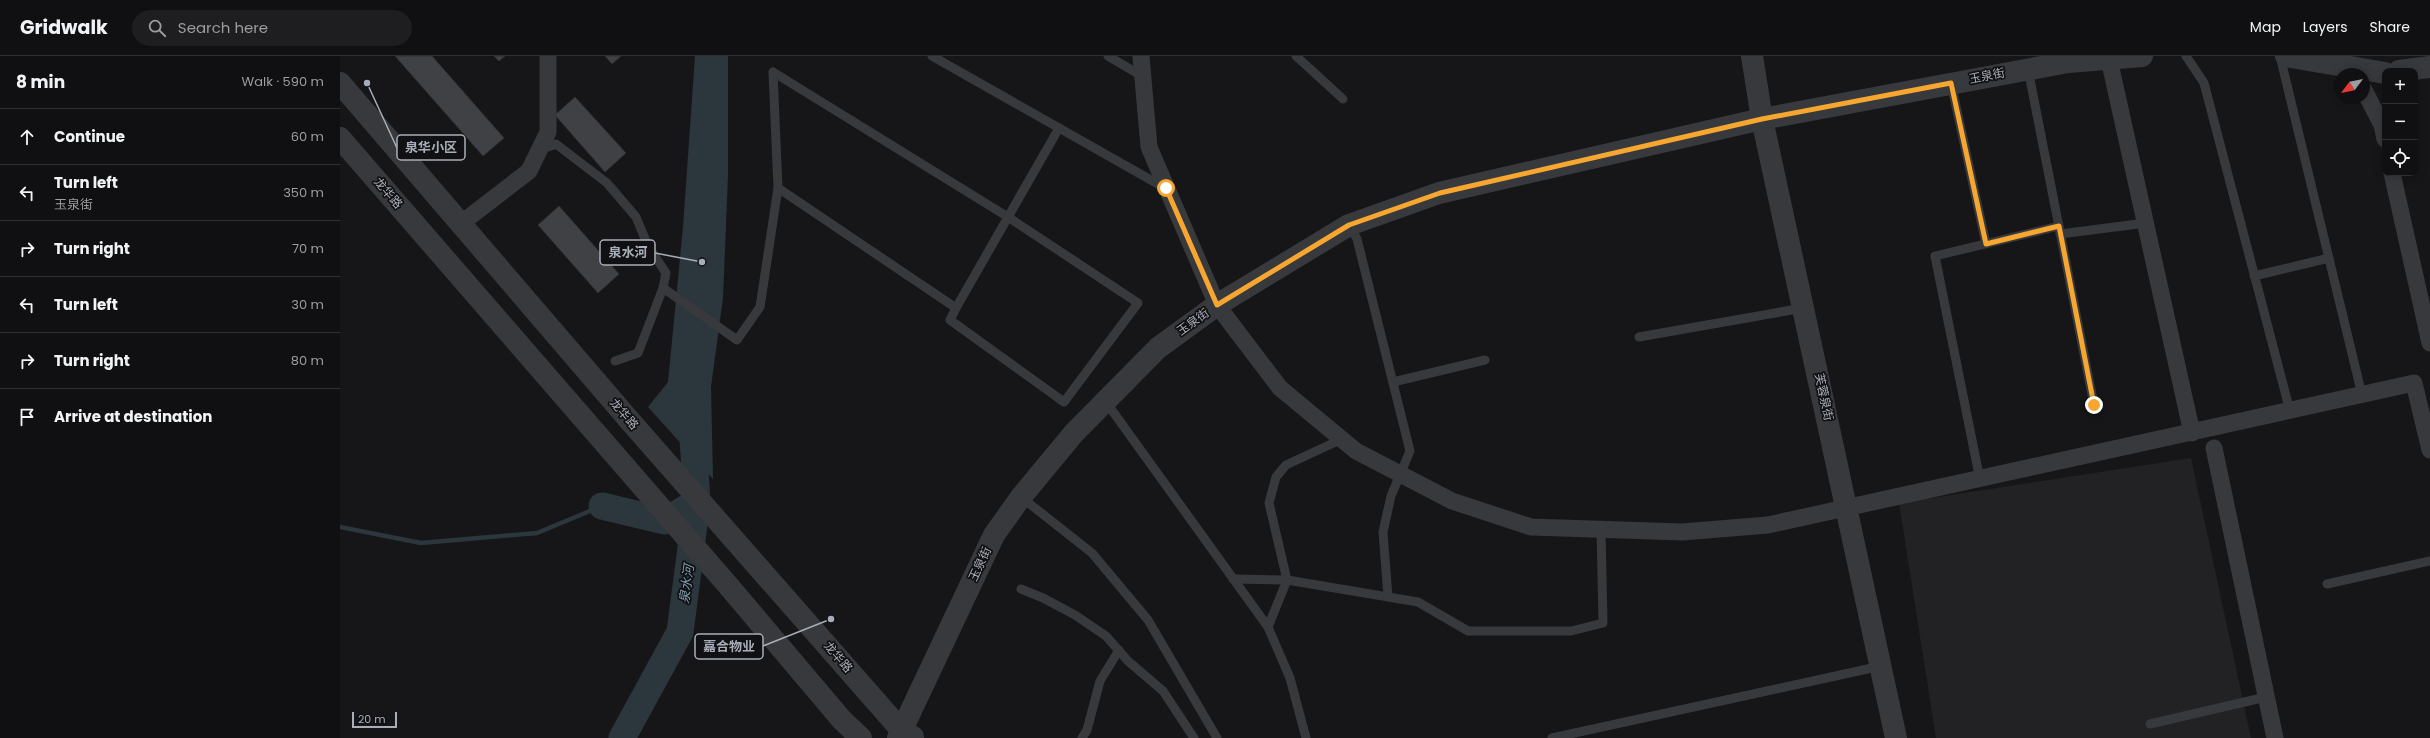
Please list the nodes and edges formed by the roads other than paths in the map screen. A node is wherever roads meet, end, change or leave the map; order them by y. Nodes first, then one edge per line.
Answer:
1 (548, 56) edge
2 (932, 56) edge
3 (1108, 56) edge
4 (1141, 56) edge
5 (1296, 56) edge
6 (1752, 56) edge
7 (2142, 56) edge
8 (2186, 56) edge
9 (2280, 56) edge
10 (2286, 56) edge
11 (2109, 59) junction
12 (2053, 60) edge
13 (2352, 66) edge
14 (2430, 67) edge
15 (2028, 69) junction
16 (2418, 69) edge
17 (2382, 72) edge
18 (1142, 76) junction
19 (340, 83) edge
20 (1951, 83) junction
21 (1343, 100) dead end
22 (2370, 102) edge
23 (1762, 119) junction
24 (2382, 125) edge
25 (1059, 128) junction
26 (340, 138) edge
27 (539, 150) junction
28 (2393, 176) edge
29 (778, 188) junction
30 (1166, 188) junction
31 (1008, 217) junction
32 (2146, 223) junction
33 (459, 225) junction
34 (1349, 225) junction
35 (2060, 230) junction
36 (1986, 244) junction
37 (2329, 258) junction
38 (2254, 276) junction
39 (663, 288) junction
40 (1217, 305) junction
41 (956, 308) junction
42 (1804, 308) junction
43 (1639, 337) dead end
44 (2430, 344) edge
45 (1485, 360) dead end
46 (616, 361) dead end
47 (1393, 382) junction
48 (2362, 395) junction
49 (1106, 402) junction
50 (2094, 405) dead end
51 (2290, 411) junction
52 (2192, 433) junction
53 (1342, 439) junction
54 (2214, 448) dead end
55 (2430, 450) edge
56 (1401, 474) junction
57 (1980, 480) junction
58 (1021, 497) junction
59 (1848, 509) junction
60 (1601, 529) junction
61 (2430, 561) edge
62 (1233, 579) junction
63 (1287, 580) junction
64 (2327, 584) dead end
65 (1021, 589) dead end
66 (1388, 597) junction
67 (1268, 627) junction
68 (1119, 650) junction
69 (1881, 666) junction
70 (2266, 697) junction
71 (2150, 724) dead end
72 (905, 736) edge
73 (861, 738) edge
74 (1082, 738) edge
75 (1194, 738) edge
76 (1217, 738) edge
77 (1306, 738) edge
78 (1552, 738) edge
79 (1896, 738) edge
80 (2275, 738) edge

1 - 27 street
2 - 25 lane
3 - 18 lane
4 - 18 street
5 - 21 lane
6 - 23 street, 芙蓉泉街
7 - 11 street, 玉泉街
8 - 38 lane
9 - 37 lane
10 - 13 street
11 - 12 street, 玉泉街
11 - 32 street
12 - 15 street, 玉泉街
13 - 17 street
14 - 16 street
15 - 20 street, 玉泉街
15 - 35 lane
18 - 30 street
19 - 33 street, 龙华路
20 - 23 street, 玉泉街
20 - 36 lane
22 - 24 street
23 - 34 street, 玉泉街
23 - 42 street, 芙蓉泉街
25 - 30 lane
25 - 31 lane
26 - 73 street, 龙华路
27 - 33 street
27 - 39 lane
28 - 44 street
29 - 31 lane
29 - 39 lane
29 - 41 lane
30 - 40 street
31 - 41 lane
31 - 41 lane
32 - 35 lane
32 - 52 street
33 - 72 street, 龙华路
34 - 40 street, 玉泉街
34 - 47 lane
35 - 36 lane
35 - 50 lane
36 - 57 lane
37 - 38 lane
37 - 48 lane
38 - 51 lane
39 - 46 lane
40 - 49 street, 玉泉街
40 - 53 street
42 - 43 lane
42 - 59 street, 芙蓉泉街
45 - 47 lane
47 - 56 lane
48 - 51 street
48 - 55 street
49 - 58 street, 玉泉街
49 - 62 lane
51 - 52 street
52 - 57 street
53 - 56 street
53 - 63 lane
54 - 70 street
56 - 60 street
56 - 66 lane
57 - 59 street
58 - 72 street, 玉泉街
58 - 76 lane
59 - 60 street
59 - 69 street, 芙蓉泉街
60 - 66 lane
61 - 64 lane
62 - 63 lane
62 - 67 lane
63 - 66 lane
63 - 67 lane
65 - 68 lane
67 - 77 lane
68 - 74 lane
68 - 75 lane
69 - 78 lane
69 - 79 street, 芙蓉泉街
70 - 71 lane
70 - 80 street

